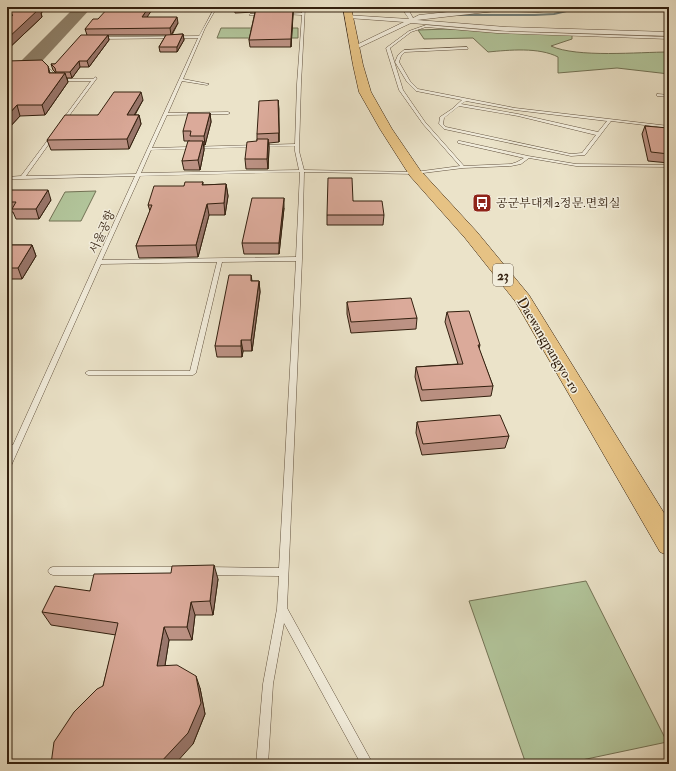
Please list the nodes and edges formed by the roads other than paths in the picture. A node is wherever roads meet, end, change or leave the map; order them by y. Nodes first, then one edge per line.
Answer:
1 (216, 7) edge
2 (404, 7) edge
3 (573, 7) edge
4 (304, 10) edge
5 (347, 11) edge
6 (269, 14) edge
7 (283, 14) edge
8 (250, 15) edge
9 (413, 20) junction
10 (669, 34) edge
11 (200, 37) junction
12 (92, 38) edge
13 (669, 38) edge
14 (354, 48) junction
15 (467, 48) dead end
16 (48, 69) edge
17 (182, 80) junction
18 (207, 84) dead end
19 (658, 95) dead end
20 (669, 96) edge
21 (465, 99) junction
22 (459, 105) junction
23 (228, 113) dead end
24 (166, 114) junction
25 (609, 120) junction
26 (669, 127) edge
27 (599, 134) junction
28 (460, 142) dead end
29 (297, 145) junction
30 (151, 149) junction
31 (528, 157) junction
32 (669, 166) edge
33 (462, 167) junction
34 (302, 171) junction
35 (416, 172) junction
36 (139, 174) junction
37 (7, 178) edge
38 (22, 178) junction
39 (299, 259) junction
40 (220, 260) junction
41 (100, 262) junction
42 (88, 374) dead end
43 (11, 448) edge
44 (7, 466) edge
45 (669, 544) edge
46 (53, 571) dead end
47 (284, 572) junction
48 (282, 609) junction
49 (262, 764) edge
50 (367, 764) edge

1 - 11 lane, 서울공항
2 - 9 street
3 - 9 street
4 - 7 lane
4 - 29 lane
5 - 9 street
5 - 14 main road, Daewangpangyo-ro / 23
6 - 8 lane
9 - 10 street
9 - 14 street
11 - 12 lane
11 - 17 lane, 서울공항
13 - 33 lane
14 - 35 main road, Daewangpangyo-ro / 23
15 - 21 lane
16 - 38 lane
17 - 18 lane
17 - 24 lane, 서울공항
19 - 20 lane
21 - 22 lane
21 - 25 lane
22 - 27 lane
22 - 27 lane
23 - 24 lane
24 - 30 lane, 서울공항
25 - 26 lane
25 - 27 lane
28 - 31 lane
29 - 30 lane
29 - 34 lane
30 - 36 lane, 서울공항
31 - 32 lane
31 - 33 lane
33 - 35 lane
34 - 35 lane
34 - 36 lane
34 - 39 lane
35 - 45 main road, Daewangpangyo-ro / 23
36 - 38 lane
36 - 41 lane, 서울공항
37 - 38 lane
39 - 40 lane
39 - 47 lane
40 - 41 lane
40 - 42 lane
41 - 43 lane, 서울공항
43 - 44 lane, 서울공항
46 - 47 lane
47 - 48 lane
48 - 49 lane
48 - 50 lane

